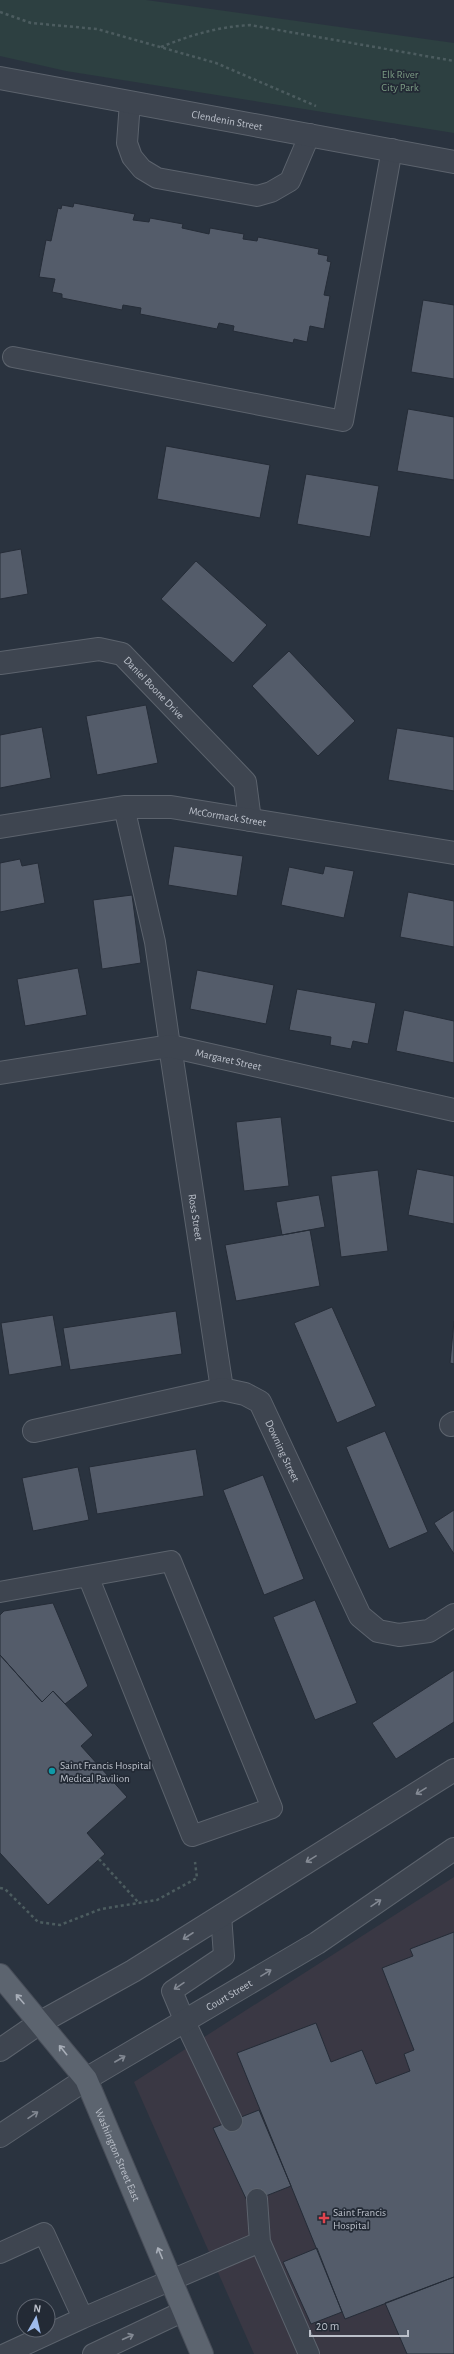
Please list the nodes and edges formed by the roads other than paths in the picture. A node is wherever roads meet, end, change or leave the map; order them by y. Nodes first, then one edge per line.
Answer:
1 (0, 78) edge
2 (130, 102) junction
3 (310, 134) junction
4 (392, 149) junction
5 (454, 162) edge
6 (13, 357) dead end
7 (0, 663) edge
8 (124, 807) junction
9 (250, 820) junction
10 (0, 827) edge
11 (454, 853) edge
12 (170, 1046) junction
13 (0, 1073) edge
14 (454, 1110) edge
15 (222, 1389) junction
16 (34, 1431) dead end
17 (88, 1576) junction
18 (0, 1592) edge
19 (454, 1615) edge
20 (454, 1770) edge
21 (454, 1849) edge
22 (221, 1915) junction
23 (0, 1975) edge
24 (41, 2022) junction
25 (185, 2022) junction
26 (0, 2050) edge
27 (86, 2079) junction
28 (232, 2121) dead end
29 (0, 2136) edge
30 (257, 2199) dead end
31 (260, 2242) junction
32 (0, 2253) edge
33 (172, 2281) junction
34 (184, 2311) junction
35 (83, 2318) junction
36 (5, 2354) edge
37 (93, 2354) edge
38 (202, 2354) edge
39 (309, 2354) edge

1 - 2 street, Clendenin Street
2 - 3 street, Clendenin Street
2 - 3 lane
3 - 4 street, Clendenin Street
4 - 5 street, Clendenin Street
4 - 6 lane
7 - 9 street, Daniel Boone Drive
8 - 9 street, McCormack Street
8 - 10 street, McCormack Street
8 - 12 lane
9 - 11 street, McCormack Street
12 - 13 street, Margaret Street
12 - 14 street, Margaret Street
12 - 15 street, Ross Street
15 - 16 street, Downing Street
15 - 19 street, Downing Street
17 - 17 lane
17 - 18 lane
20 -> 22 street
25 -> 21 street, Court Street
22 -> 24 street
22 -> 25 lane
24 -> 23 main road, Washington Street East
24 - 26 street
27 -> 24 main road, Washington Street East
27 -> 25 street, Court Street
25 - 28 lane
29 -> 27 street, Court Street
33 -> 27 main road, Washington Street East
30 - 31 lane
31 - 33 lane
31 - 39 lane
32 - 35 lane
33 - 34 main road, Washington Street East
33 - 35 lane
37 -> 34 lane
34 - 38 main road, Washington Street East
35 - 36 lane

